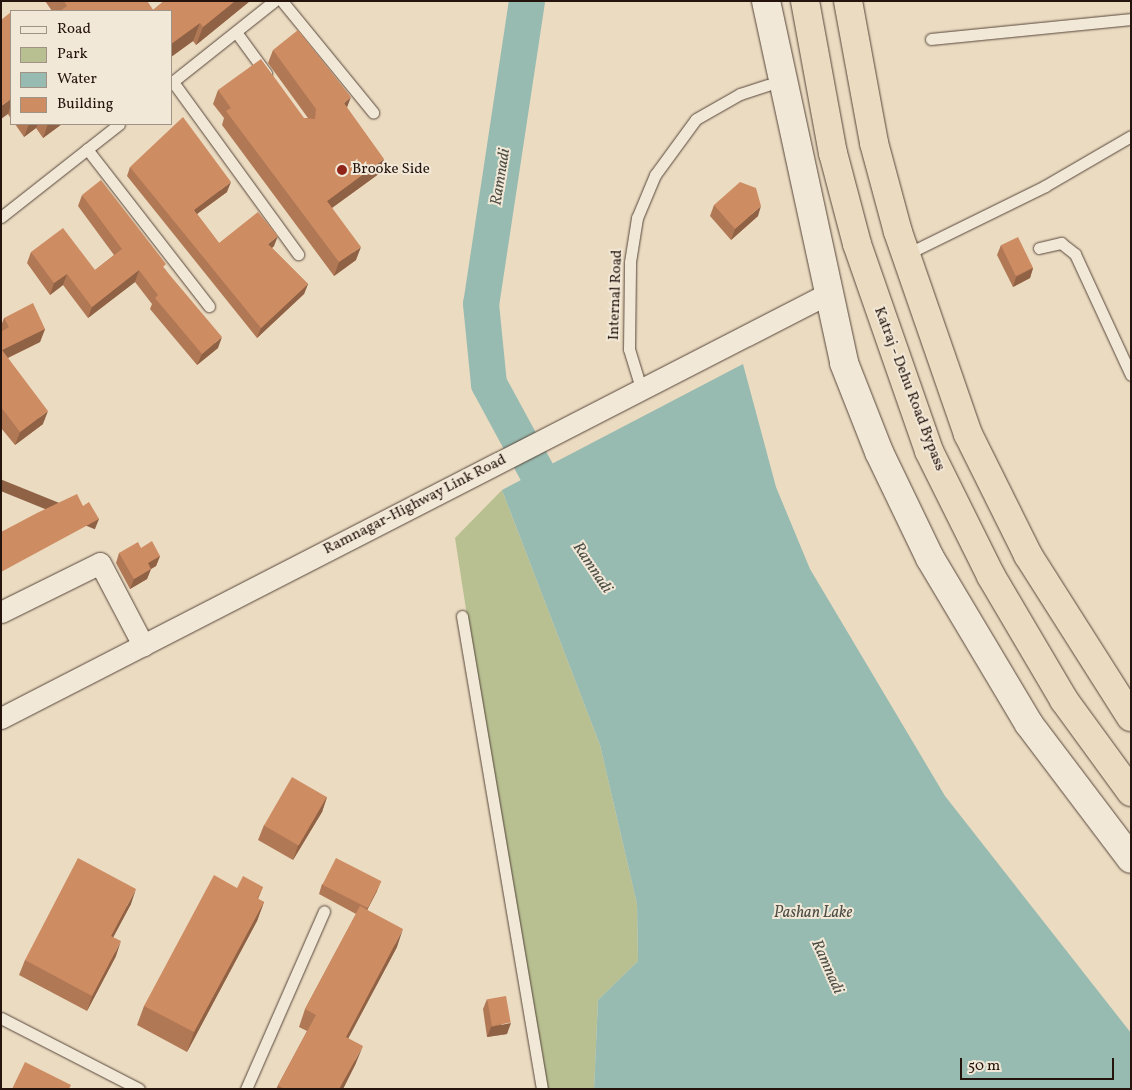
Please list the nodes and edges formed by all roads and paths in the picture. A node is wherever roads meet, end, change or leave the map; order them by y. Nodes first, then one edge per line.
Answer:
1 (274, 1) edge
2 (282, 1) edge
3 (766, 1) edge
4 (805, 1) edge
5 (848, 1) edge
6 (1131, 19) edge
7 (236, 32) junction
8 (931, 39) dead end
9 (172, 82) edge
10 (768, 85) dead end
11 (276, 88) edge
12 (373, 112) dead end
13 (119, 125) edge
14 (1131, 136) edge
15 (87, 149) junction
16 (1, 217) edge
17 (1039, 248) dead end
18 (298, 254) dead end
19 (905, 255) junction
20 (829, 293) junction
21 (209, 306) dead end
22 (1131, 375) edge
23 (641, 388) junction
24 (1, 612) edge
25 (462, 616) dead end
26 (143, 645) junction
27 (1131, 717) edge
28 (1, 718) edge
29 (1131, 792) edge
30 (1131, 859) edge
31 (324, 911) dead end
32 (1, 1018) edge
33 (138, 1089) edge
34 (246, 1089) edge
35 (542, 1089) edge

1 - 7 lane
2 - 12 lane
3 - 20 street
4 - 29 highway, Katraj - Dehu Road Bypass
5 - 19 highway
6 - 8 lane
7 - 9 lane
7 - 11 lane
9 - 18 lane
10 - 23 lane, Internal Road
13 - 15 lane
14 - 19 lane
15 - 16 lane
15 - 21 lane
17 - 22 lane
19 - 27 highway
20 - 23 street, Ramnagar-Highway Link Road
20 - 30 street
23 - 26 street, Ramnagar-Highway Link Road
24 - 26 street
25 - 35 lane
26 - 28 street, Ramnagar-Highway Link Road
31 - 34 lane
32 - 33 lane

